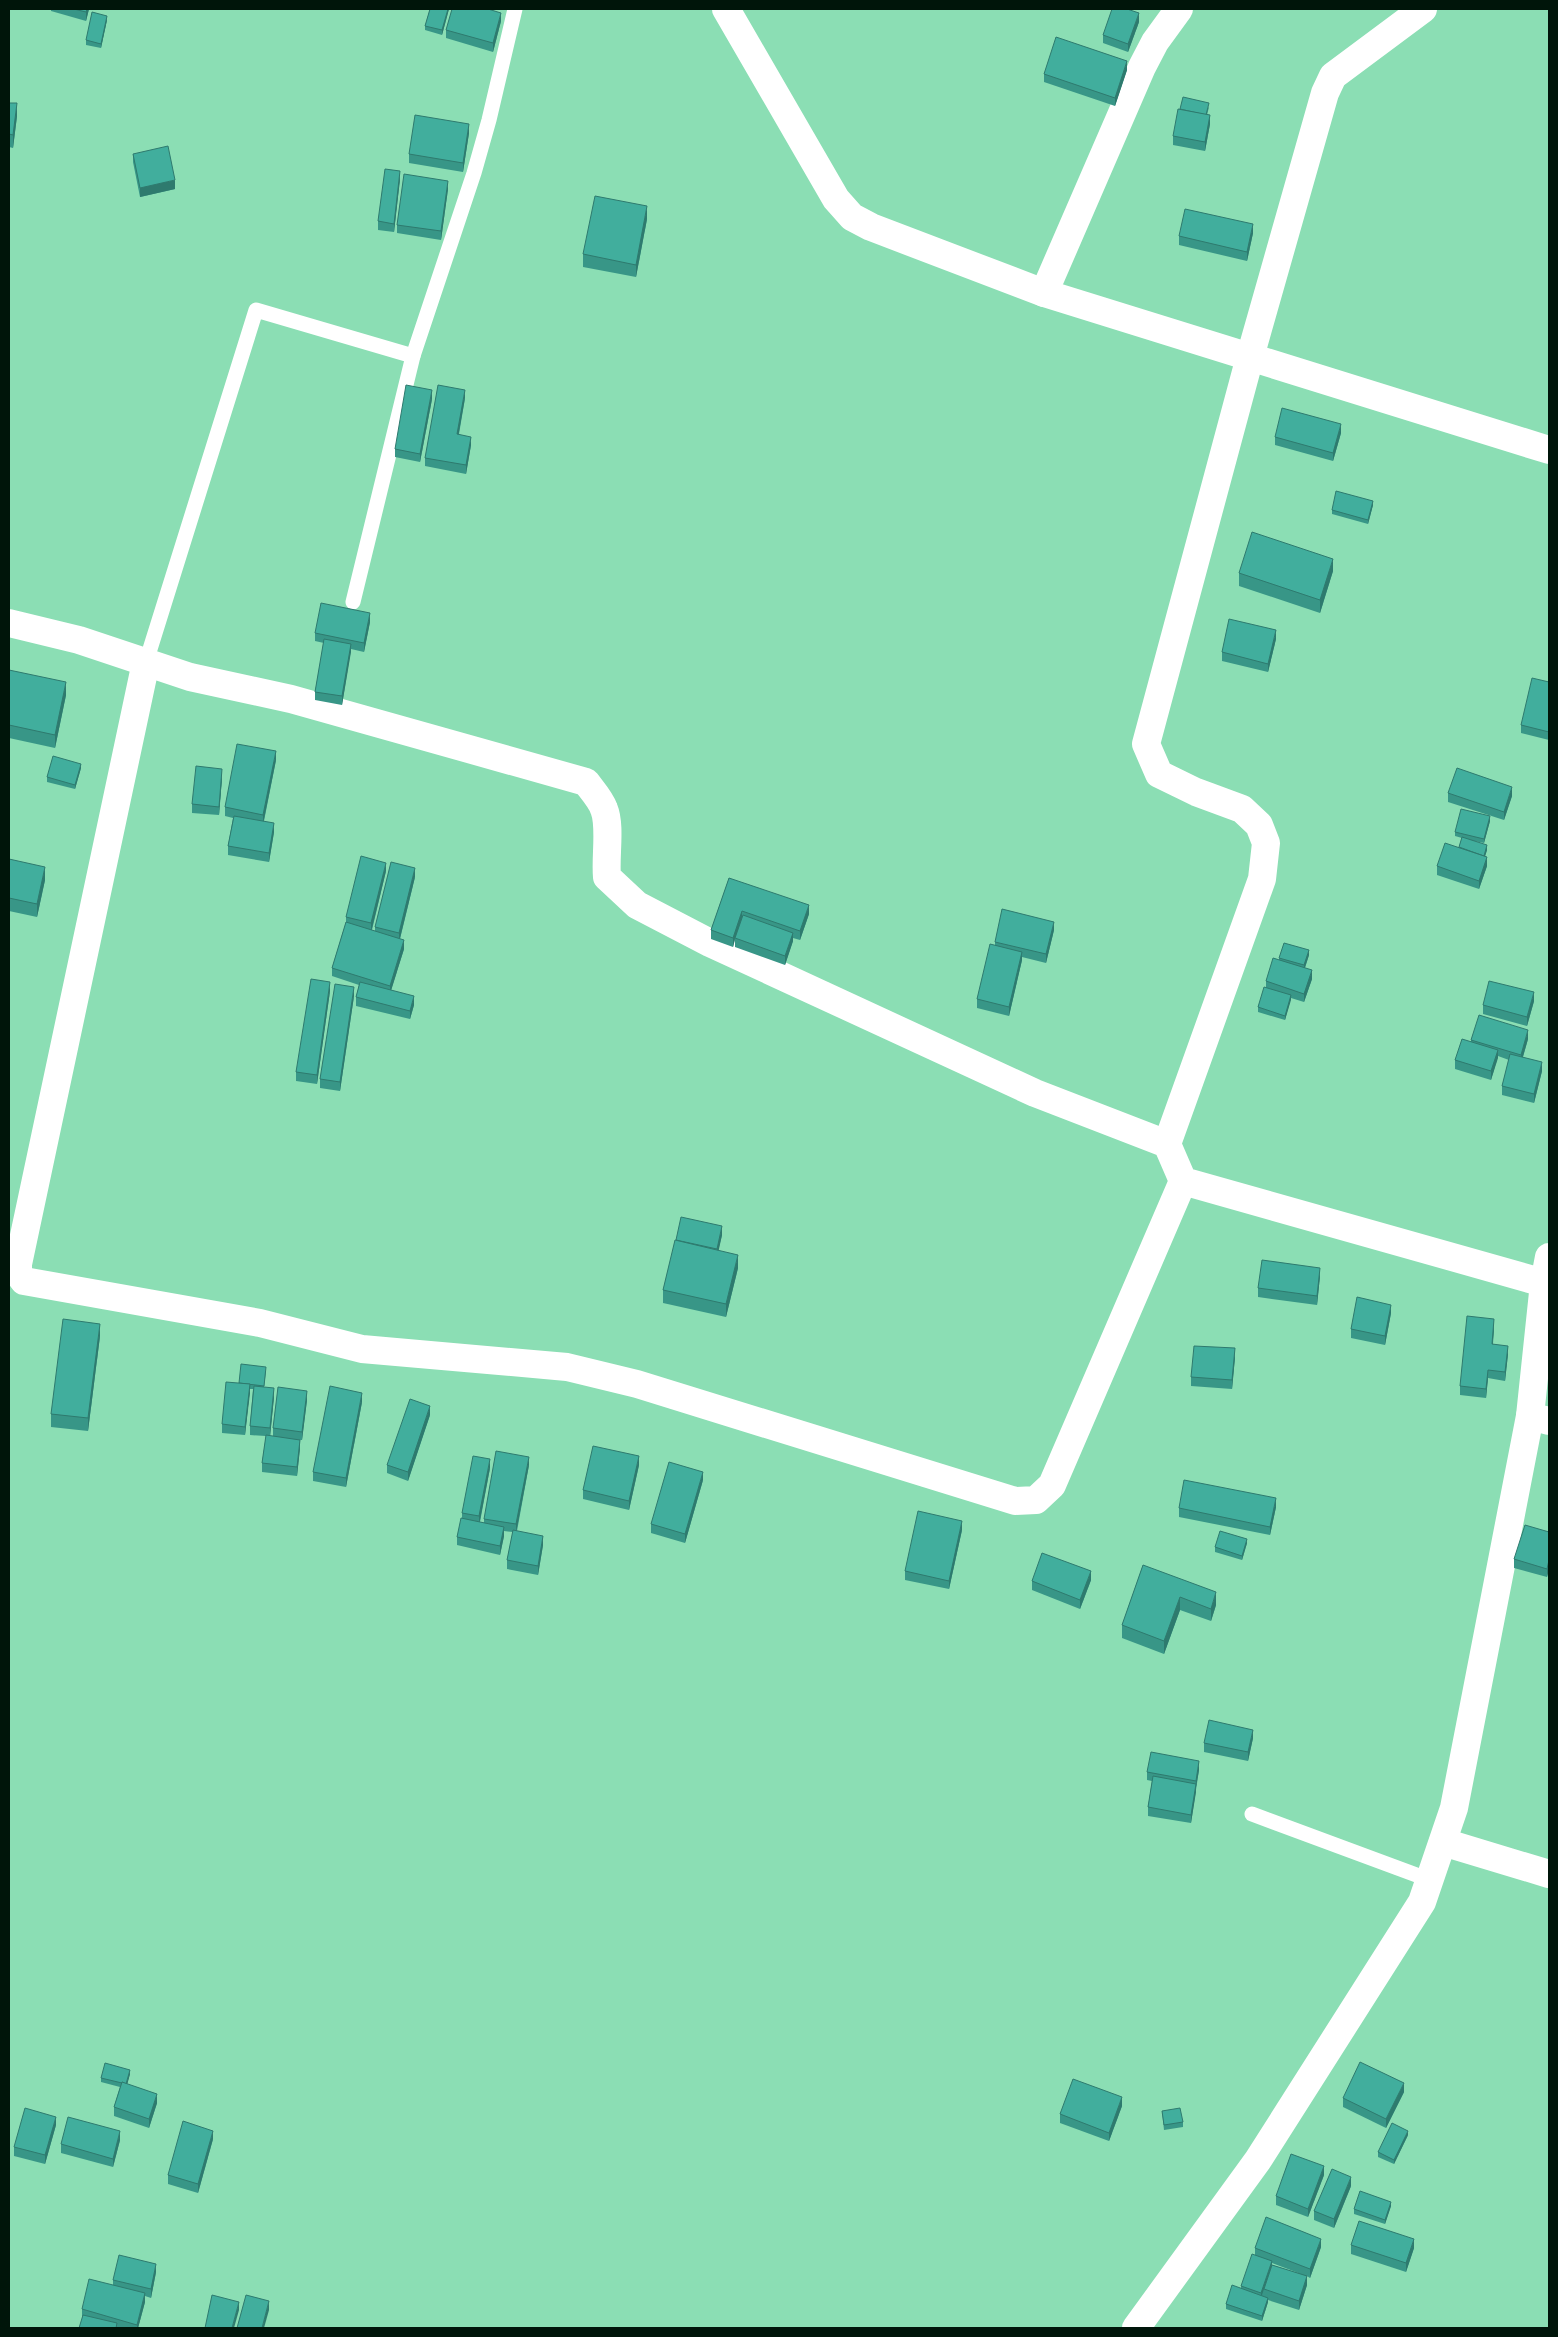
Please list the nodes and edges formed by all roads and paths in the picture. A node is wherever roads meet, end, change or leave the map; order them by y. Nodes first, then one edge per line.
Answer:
1 (515, 9) edge
2 (726, 9) edge
3 (1179, 9) edge
4 (1423, 9) edge
5 (1044, 293) junction
6 (413, 356) junction
7 (1250, 357) junction
8 (1549, 450) edge
9 (353, 602) dead end
10 (9, 623) edge
11 (146, 662) junction
12 (1167, 1144) junction
13 (1183, 1181) junction
14 (1549, 1257) edge
15 (1544, 1283) junction
16 (1540, 1418) edge
17 (1252, 1814) dead end
18 (1443, 1842) junction
19 (1549, 1874) edge
20 (1430, 1880) junction
21 (1136, 2328) edge

1 - 6 lane
2 - 5 street
3 - 5 street
4 - 7 street
5 - 7 street
6 - 9 lane
6 - 11 lane
7 - 8 street
7 - 12 street
10 - 11 street
11 - 12 street
11 - 13 street
12 - 13 street
13 - 15 street
14 - 15 street
15 - 16 street
16 - 18 street
17 - 20 lane
18 - 19 street
18 - 20 street
20 - 21 street

